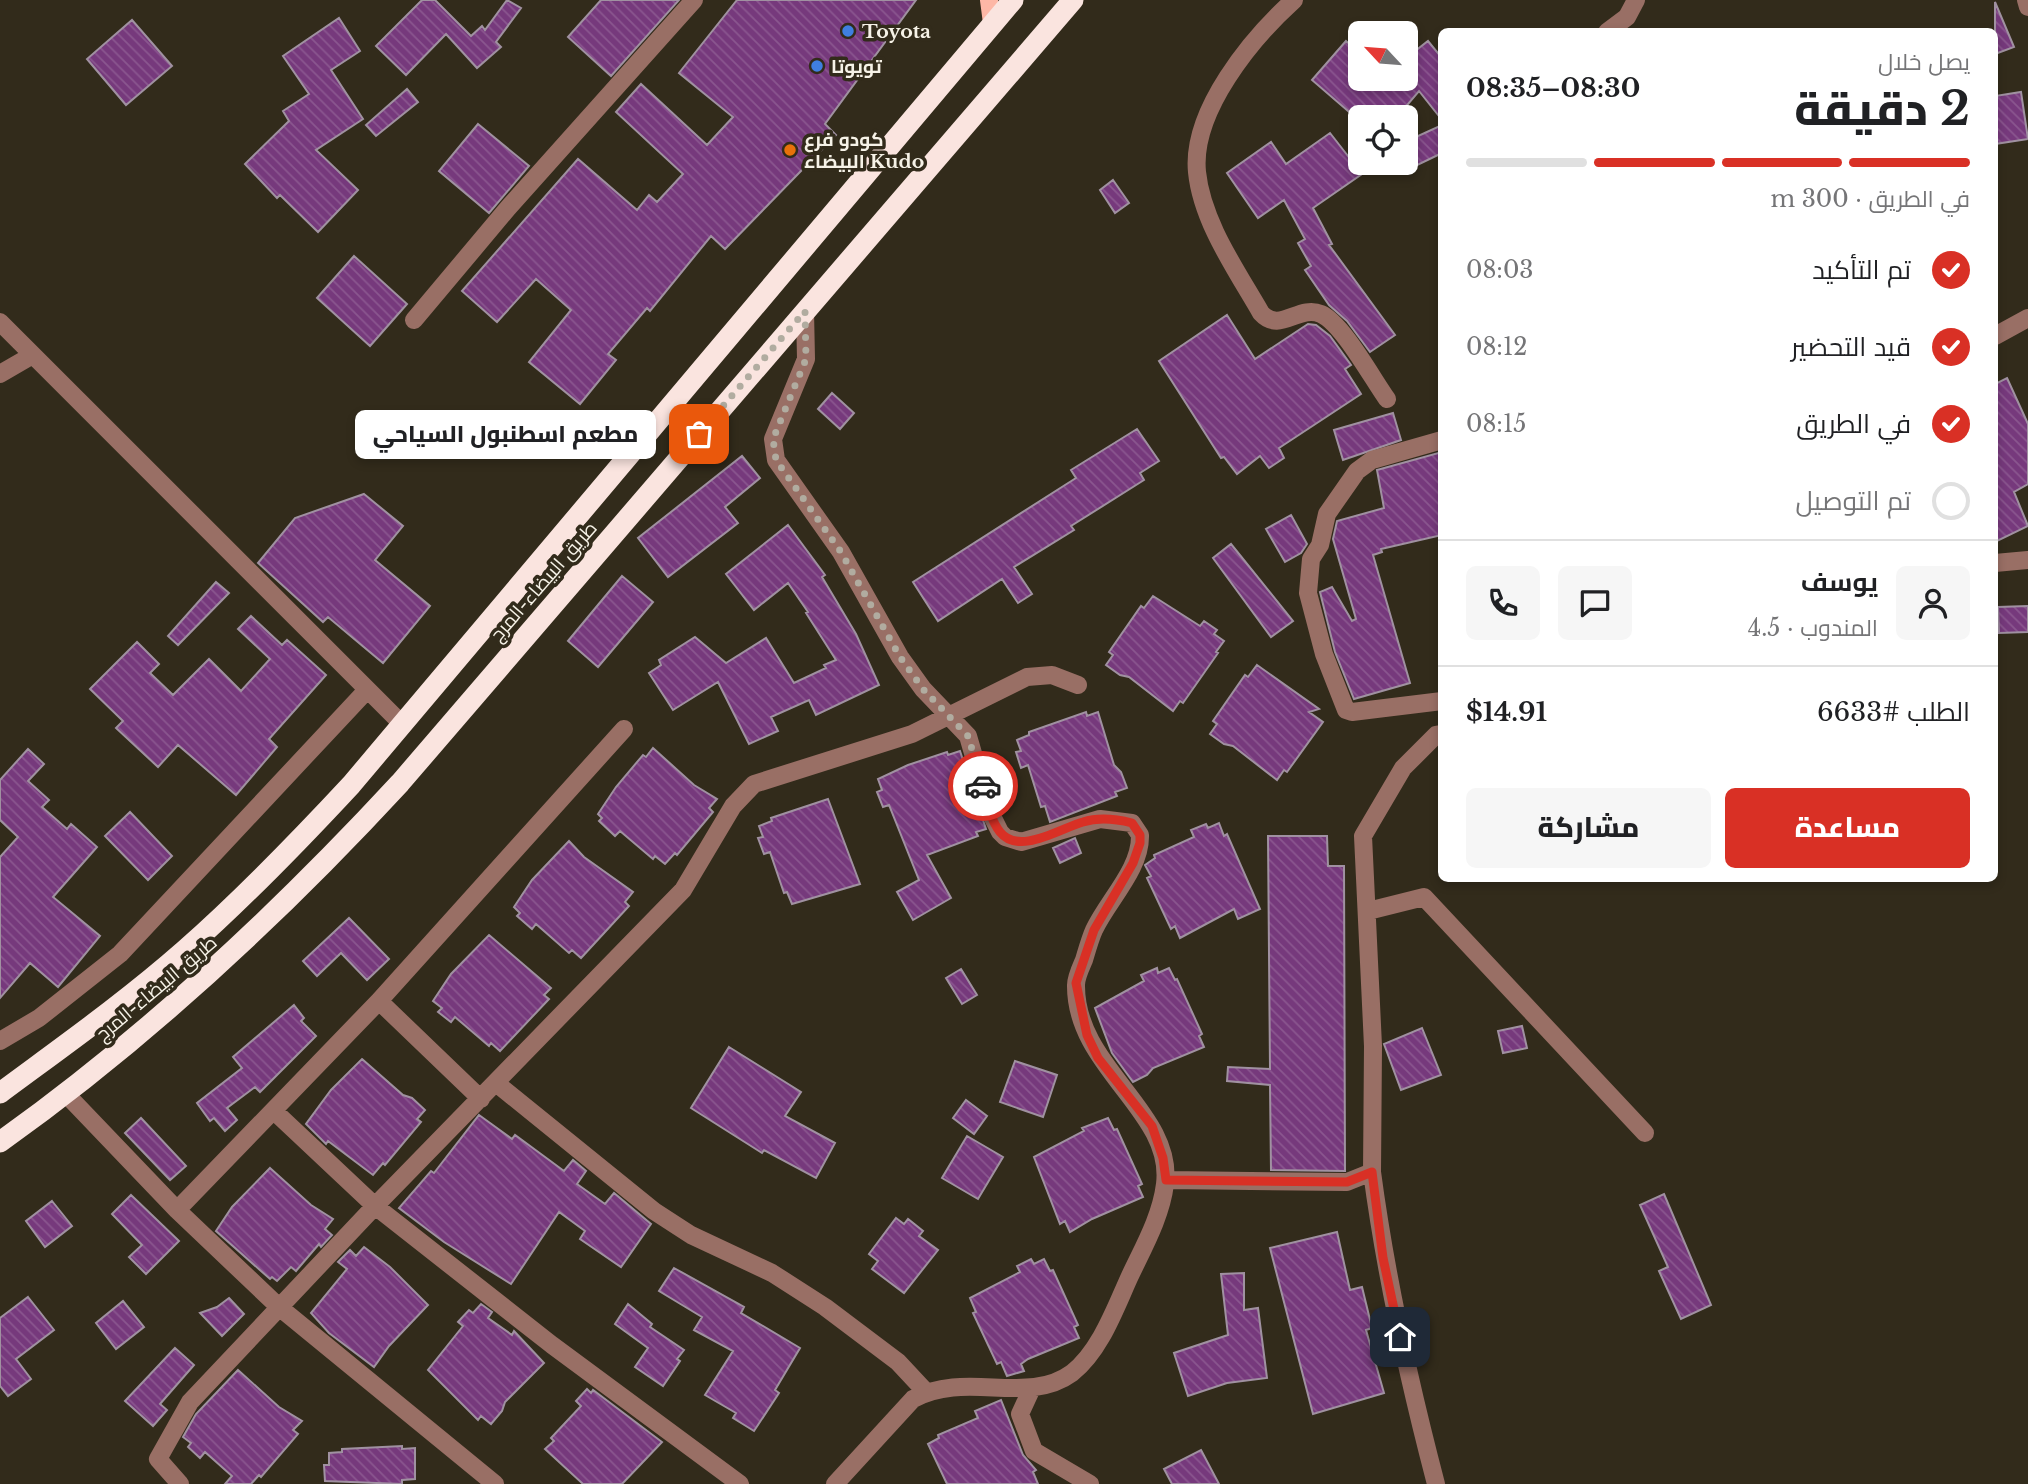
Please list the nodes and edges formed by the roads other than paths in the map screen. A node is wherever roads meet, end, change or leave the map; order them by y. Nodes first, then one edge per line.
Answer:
1 (694, 0) edge
2 (989, 0) edge
3 (1013, 0) edge
4 (1073, 0) edge
5 (1294, 0) edge
6 (1636, 0) edge
7 (2026, 0) edge
8 (2028, 7) edge
9 (992, 23) junction
10 (1612, 28) edge
11 (805, 311) junction
12 (414, 320) dead end
13 (0, 322) edge
14 (2027, 322) edge
15 (1998, 335) edge
16 (32, 356) junction
17 (0, 374) edge
18 (1387, 399) dead end
19 (1438, 441) edge
20 (2028, 560) edge
21 (1998, 563) edge
22 (1078, 685) dead end
23 (367, 690) junction
24 (1438, 701) edge
25 (949, 717) junction
26 (403, 725) junction
27 (624, 729) dead end
28 (1438, 735) edge
29 (1368, 911) junction
30 (379, 1001) junction
31 (0, 1041) edge
32 (496, 1083) junction
33 (0, 1093) edge
34 (67, 1095) junction
35 (481, 1099) junction
36 (274, 1111) junction
37 (1645, 1133) dead end
38 (0, 1142) edge
39 (1372, 1172) junction
40 (1166, 1180) junction
41 (374, 1206) junction
42 (177, 1210) junction
43 (279, 1307) junction
44 (1032, 1388) junction
45 (926, 1392) junction
46 (180, 1484) edge
47 (495, 1484) edge
48 (740, 1484) edge
49 (835, 1484) edge
50 (1090, 1484) edge
51 (1436, 1484) edge

1 - 12 street
2 - 9 main road
3 - 9 highway, طريق البيضاء-المرج
4 - 11 highway, طريق البيضاء-المرج
5 - 18 street
6 - 10 street
7 - 8 street
9 - 26 highway, طريق البيضاء-المرج
11 - 25 street
11 - 34 highway, طريق البيضاء-المرج
13 - 16 street
14 - 15 street
16 - 17 street
16 - 23 street
19 - 24 street
20 - 21 street
22 - 25 street
23 - 26 street
23 - 31 street
25 - 32 street
25 - 40 street
26 - 33 highway, طريق البيضاء-المرج
27 - 30 street
28 - 29 street
29 - 37 street
29 - 39 street
30 - 35 street
30 - 36 street
32 - 35 street
32 - 45 street
34 - 38 highway, طريق البيضاء-المرج
34 - 42 street
35 - 41 street
36 - 41 street
36 - 42 street
39 - 40 street
39 - 51 street
40 - 44 street
41 - 43 street
41 - 48 street
42 - 43 street
43 - 46 street
43 - 47 street
44 - 45 street
44 - 50 street
45 - 49 street

